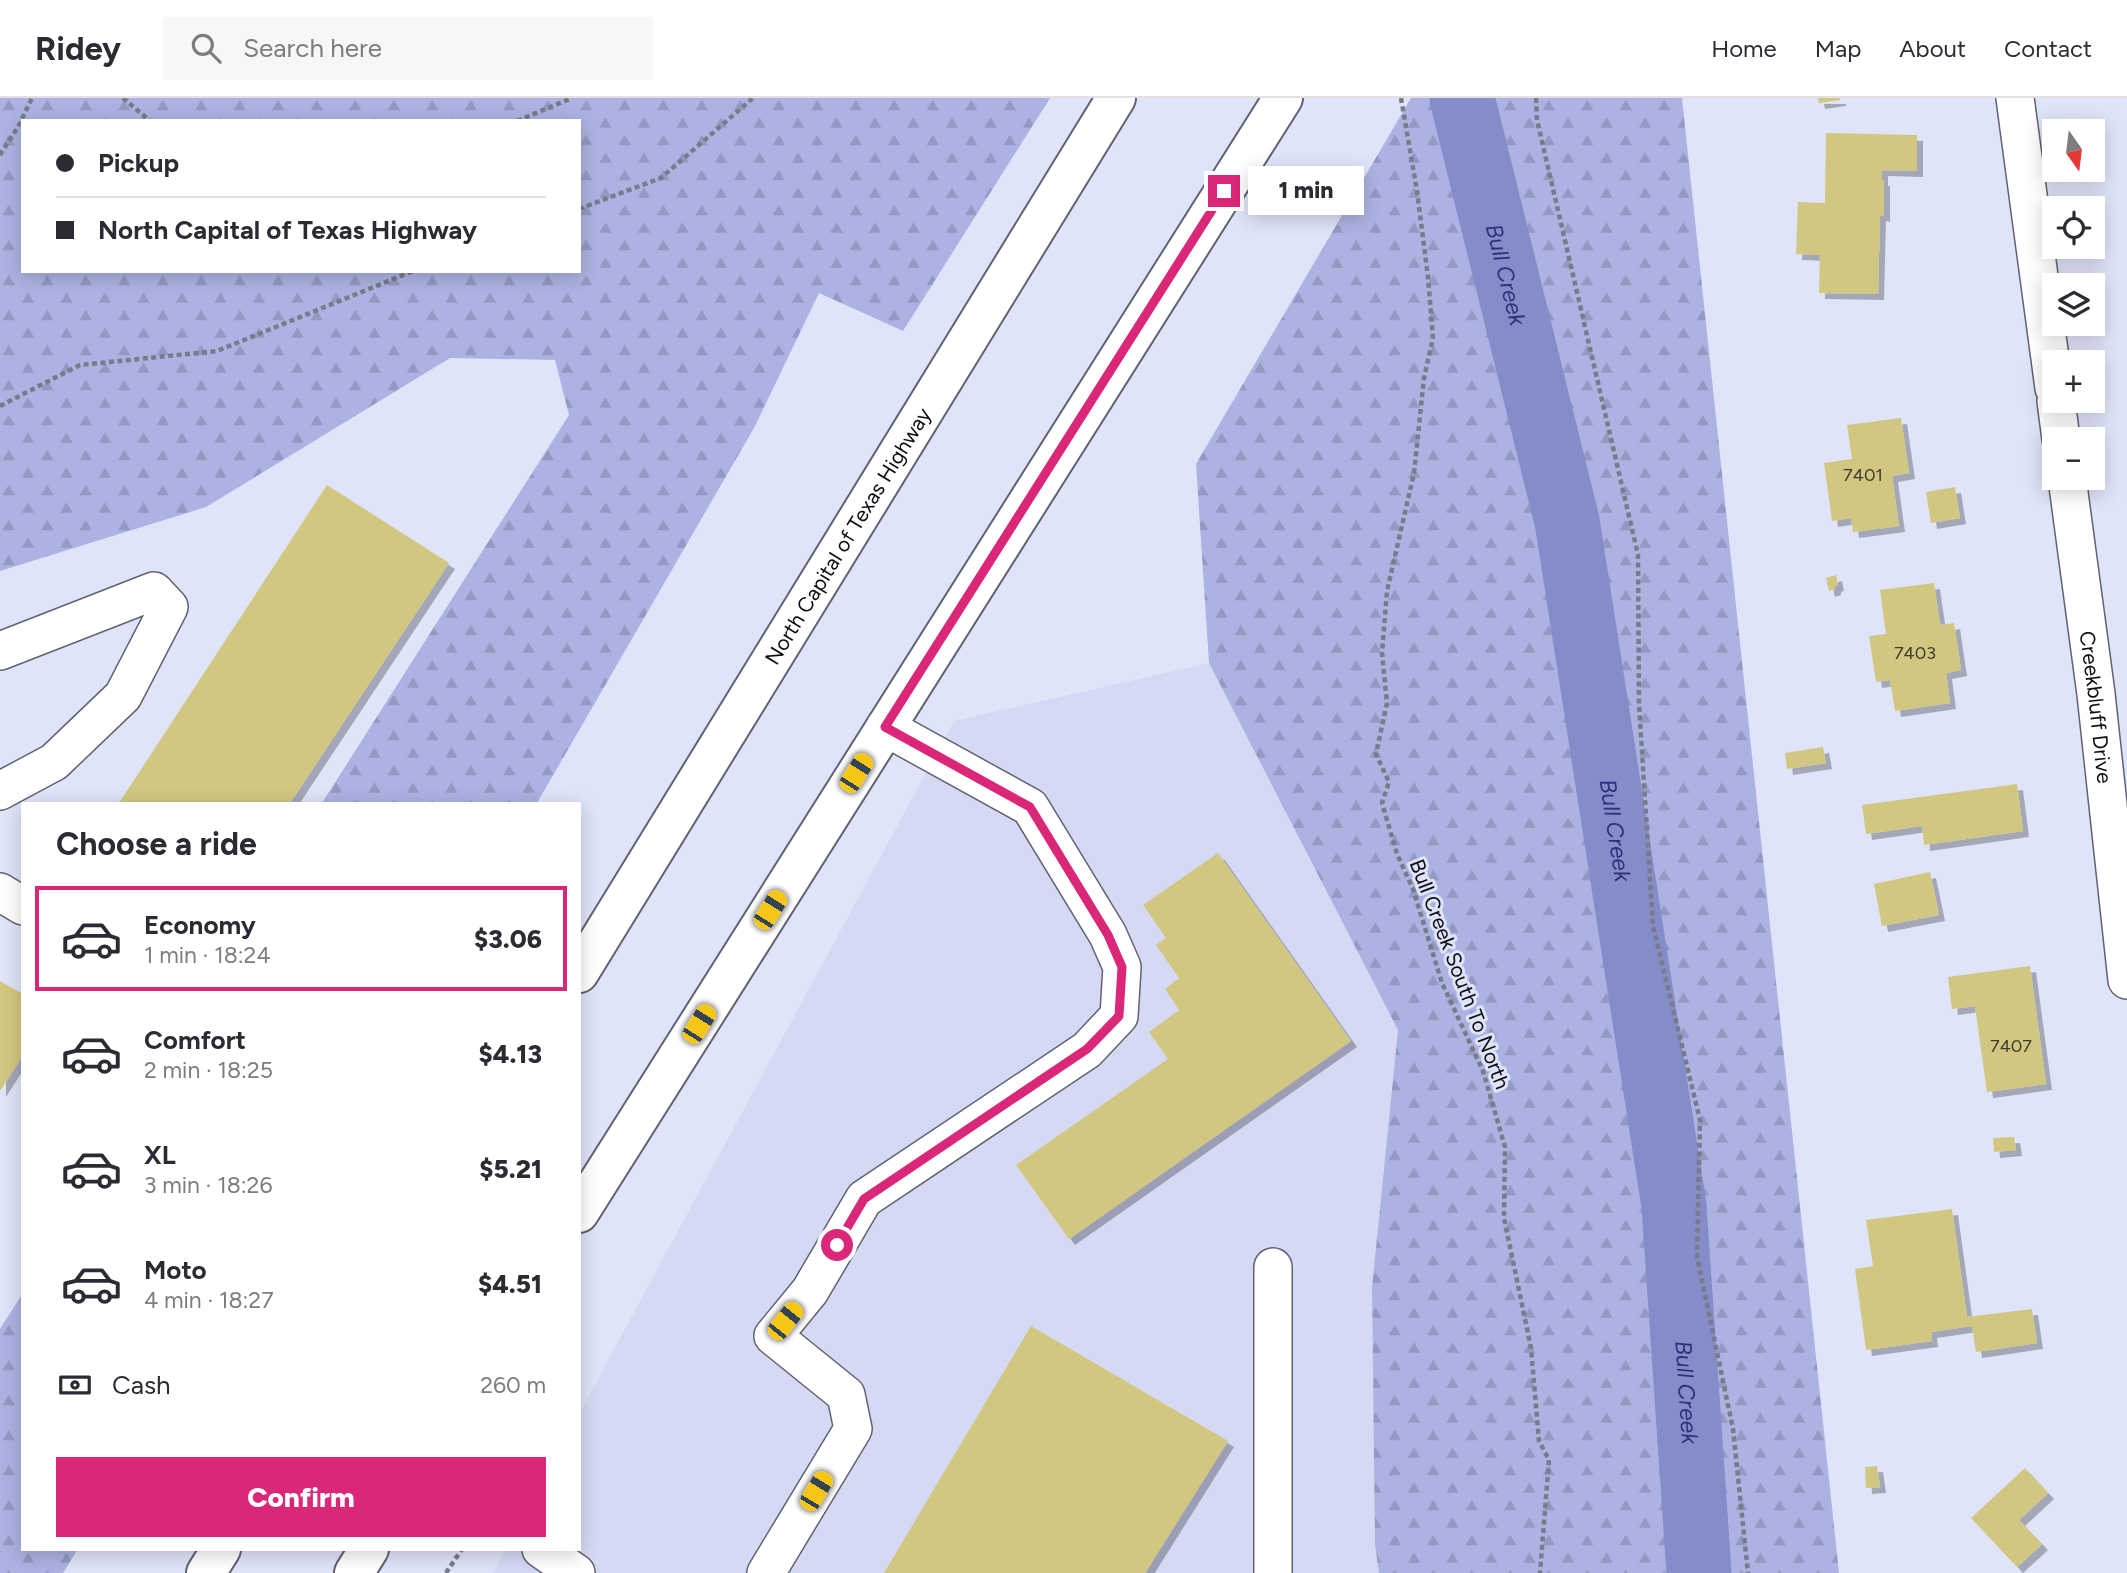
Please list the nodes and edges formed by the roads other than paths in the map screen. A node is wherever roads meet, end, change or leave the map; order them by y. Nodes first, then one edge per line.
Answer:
1 (1116, 98) edge
2 (1283, 98) edge
3 (2015, 98) edge
4 (2049, 350) edge
5 (2069, 490) edge
6 (0, 651) edge
7 (885, 727) junction
8 (0, 791) edge
9 (0, 892) edge
10 (21, 905) edge
11 (581, 970) edge
12 (2127, 980) edge
13 (581, 1210) edge
14 (1273, 1267) dead end
15 (220, 1551) edge
16 (368, 1551) edge
17 (544, 1551) edge
18 (206, 1573) edge
19 (354, 1573) edge
20 (576, 1573) edge
21 (766, 1573) edge
22 (1273, 1573) edge

1 - 11 highway, North Capital of Texas Highway
2 - 7 highway
3 - 4 street
5 - 12 street, Creekbluff Drive
6 - 8 street
7 - 13 highway
7 - 21 street
9 - 10 street
14 - 22 street
15 - 18 highway
16 - 19 highway
17 - 20 street

